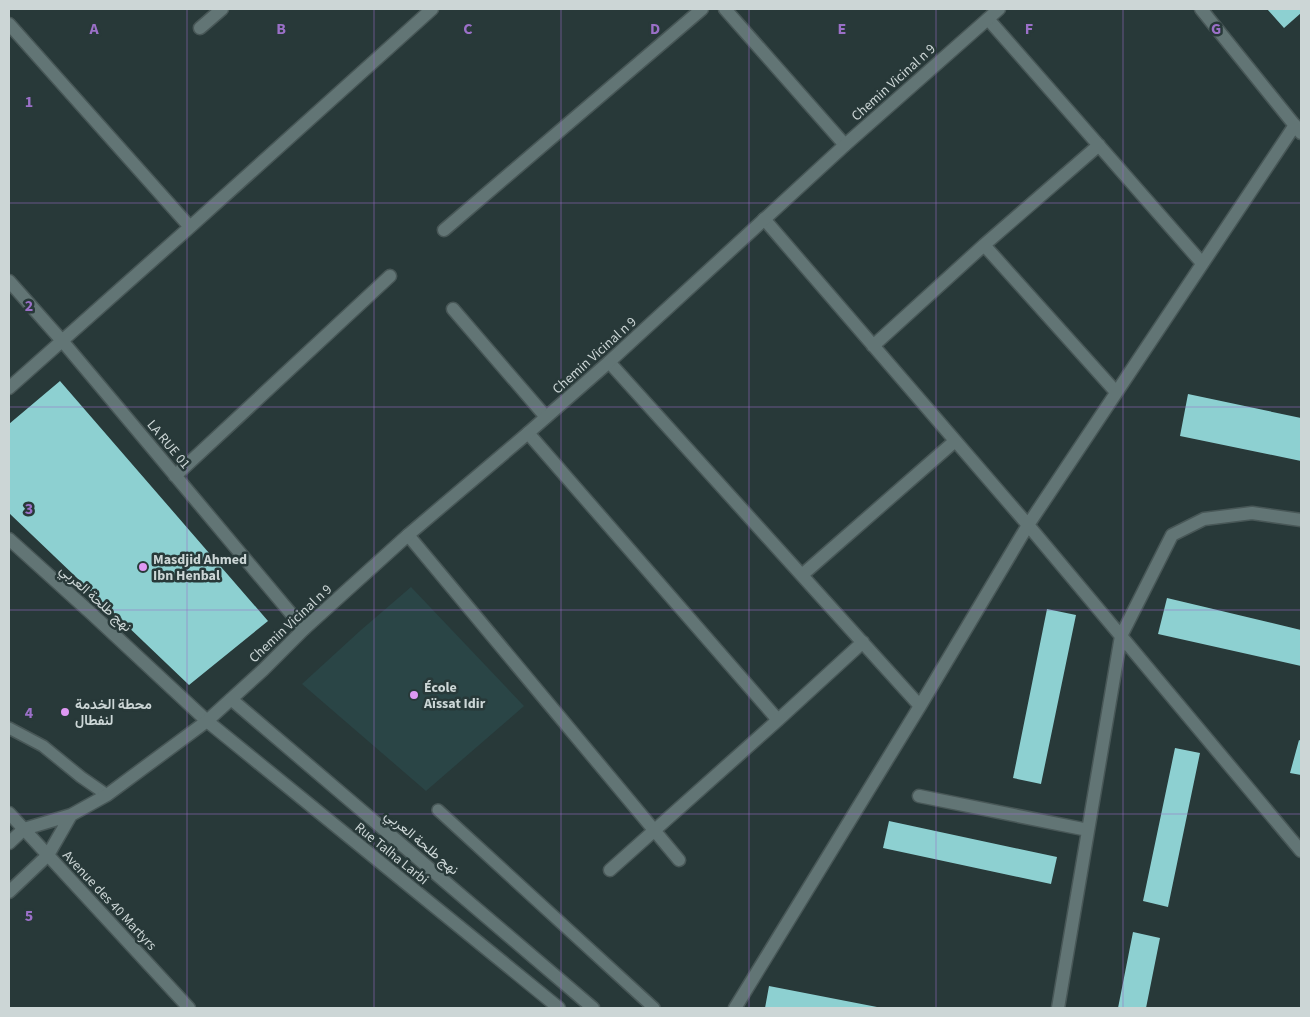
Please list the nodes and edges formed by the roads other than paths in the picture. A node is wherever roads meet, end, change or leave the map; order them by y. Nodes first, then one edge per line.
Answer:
1 (222, 9) edge
2 (432, 9) edge
3 (702, 9) edge
4 (726, 9) edge
5 (999, 9) edge
6 (1201, 9) edge
7 (988, 19) junction
8 (9, 24) edge
9 (200, 28) dead end
10 (1298, 129) edge
11 (845, 145) junction
12 (1099, 145) junction
13 (764, 220) junction
14 (190, 227) junction
15 (444, 230) dead end
16 (984, 245) junction
17 (1202, 262) junction
18 (390, 276) dead end
19 (9, 281) edge
20 (453, 309) dead end
21 (62, 340) junction
22 (873, 346) junction
23 (609, 362) junction
24 (9, 388) edge
25 (1116, 392) junction
26 (546, 417) junction
27 (528, 433) junction
28 (956, 441) junction
29 (176, 476) junction
30 (1301, 520) edge
31 (1028, 525) junction
32 (408, 535) junction
33 (9, 539) edge
34 (802, 575) junction
35 (304, 629) junction
36 (1121, 636) junction
37 (863, 642) junction
38 (230, 699) junction
39 (920, 706) junction
40 (778, 720) junction
41 (206, 721) junction
42 (9, 728) edge
43 (107, 796) junction
44 (919, 796) dead end
45 (438, 810) dead end
46 (9, 813) edge
47 (71, 815) junction
48 (24, 829) junction
49 (1088, 830) junction
50 (654, 831) junction
51 (9, 844) edge
52 (1301, 851) edge
53 (48, 855) junction
54 (679, 860) dead end
55 (610, 870) dead end
56 (9, 892) edge
57 (189, 1008) edge
58 (559, 1008) edge
59 (593, 1008) edge
60 (654, 1008) edge
61 (735, 1008) edge
62 (1058, 1008) edge

1 - 9 street
2 - 14 street
3 - 15 street
4 - 11 street
5 - 7 street, Chemin Vicinal n 9
6 - 10 street
7 - 11 street, Chemin Vicinal n 9
7 - 12 street
8 - 14 street
10 - 17 street
11 - 13 street, Chemin Vicinal n 9
12 - 16 street
12 - 17 street
13 - 22 street
13 - 23 street, Chemin Vicinal n 9
14 - 21 street
16 - 22 street
16 - 25 street
17 - 25 street
18 - 29 street
19 - 21 street, LA RUE 01
20 - 26 street
21 - 24 street
21 - 29 street, LA RUE 01
22 - 28 street
23 - 26 street, Chemin Vicinal n 9
23 - 34 street
25 - 31 street
26 - 27 street, Chemin Vicinal n 9
27 - 32 street, Chemin Vicinal n 9
27 - 40 street
28 - 31 street
28 - 34 street
29 - 35 street, LA RUE 01
30 - 36 street
31 - 36 street
31 - 39 street
32 - 35 street, Chemin Vicinal n 9
32 - 50 street
33 - 41 street, نهج طلحة العربي
34 - 37 street
35 - 38 street, Chemin Vicinal n 9
36 - 49 street
36 - 52 street
37 - 39 street
37 - 40 street
38 - 41 street, Chemin Vicinal n 9
38 - 59 street, نهج طلحة العربي
39 - 61 street
40 - 50 street
41 - 43 street, Chemin Vicinal n 9
41 - 58 street, Rue Talha Larbi
42 - 43 lane
43 - 47 street, Chemin Vicinal n 9
44 - 49 street
45 - 60 lane
46 - 48 street, Avenue des 40 Martyrs
47 - 48 street, Chemin Vicinal n 9
47 - 53 street
48 - 51 street
48 - 53 street, Avenue des 40 Martyrs
49 - 62 street
50 - 54 street
50 - 55 street
53 - 56 street
53 - 57 street, Avenue des 40 Martyrs

